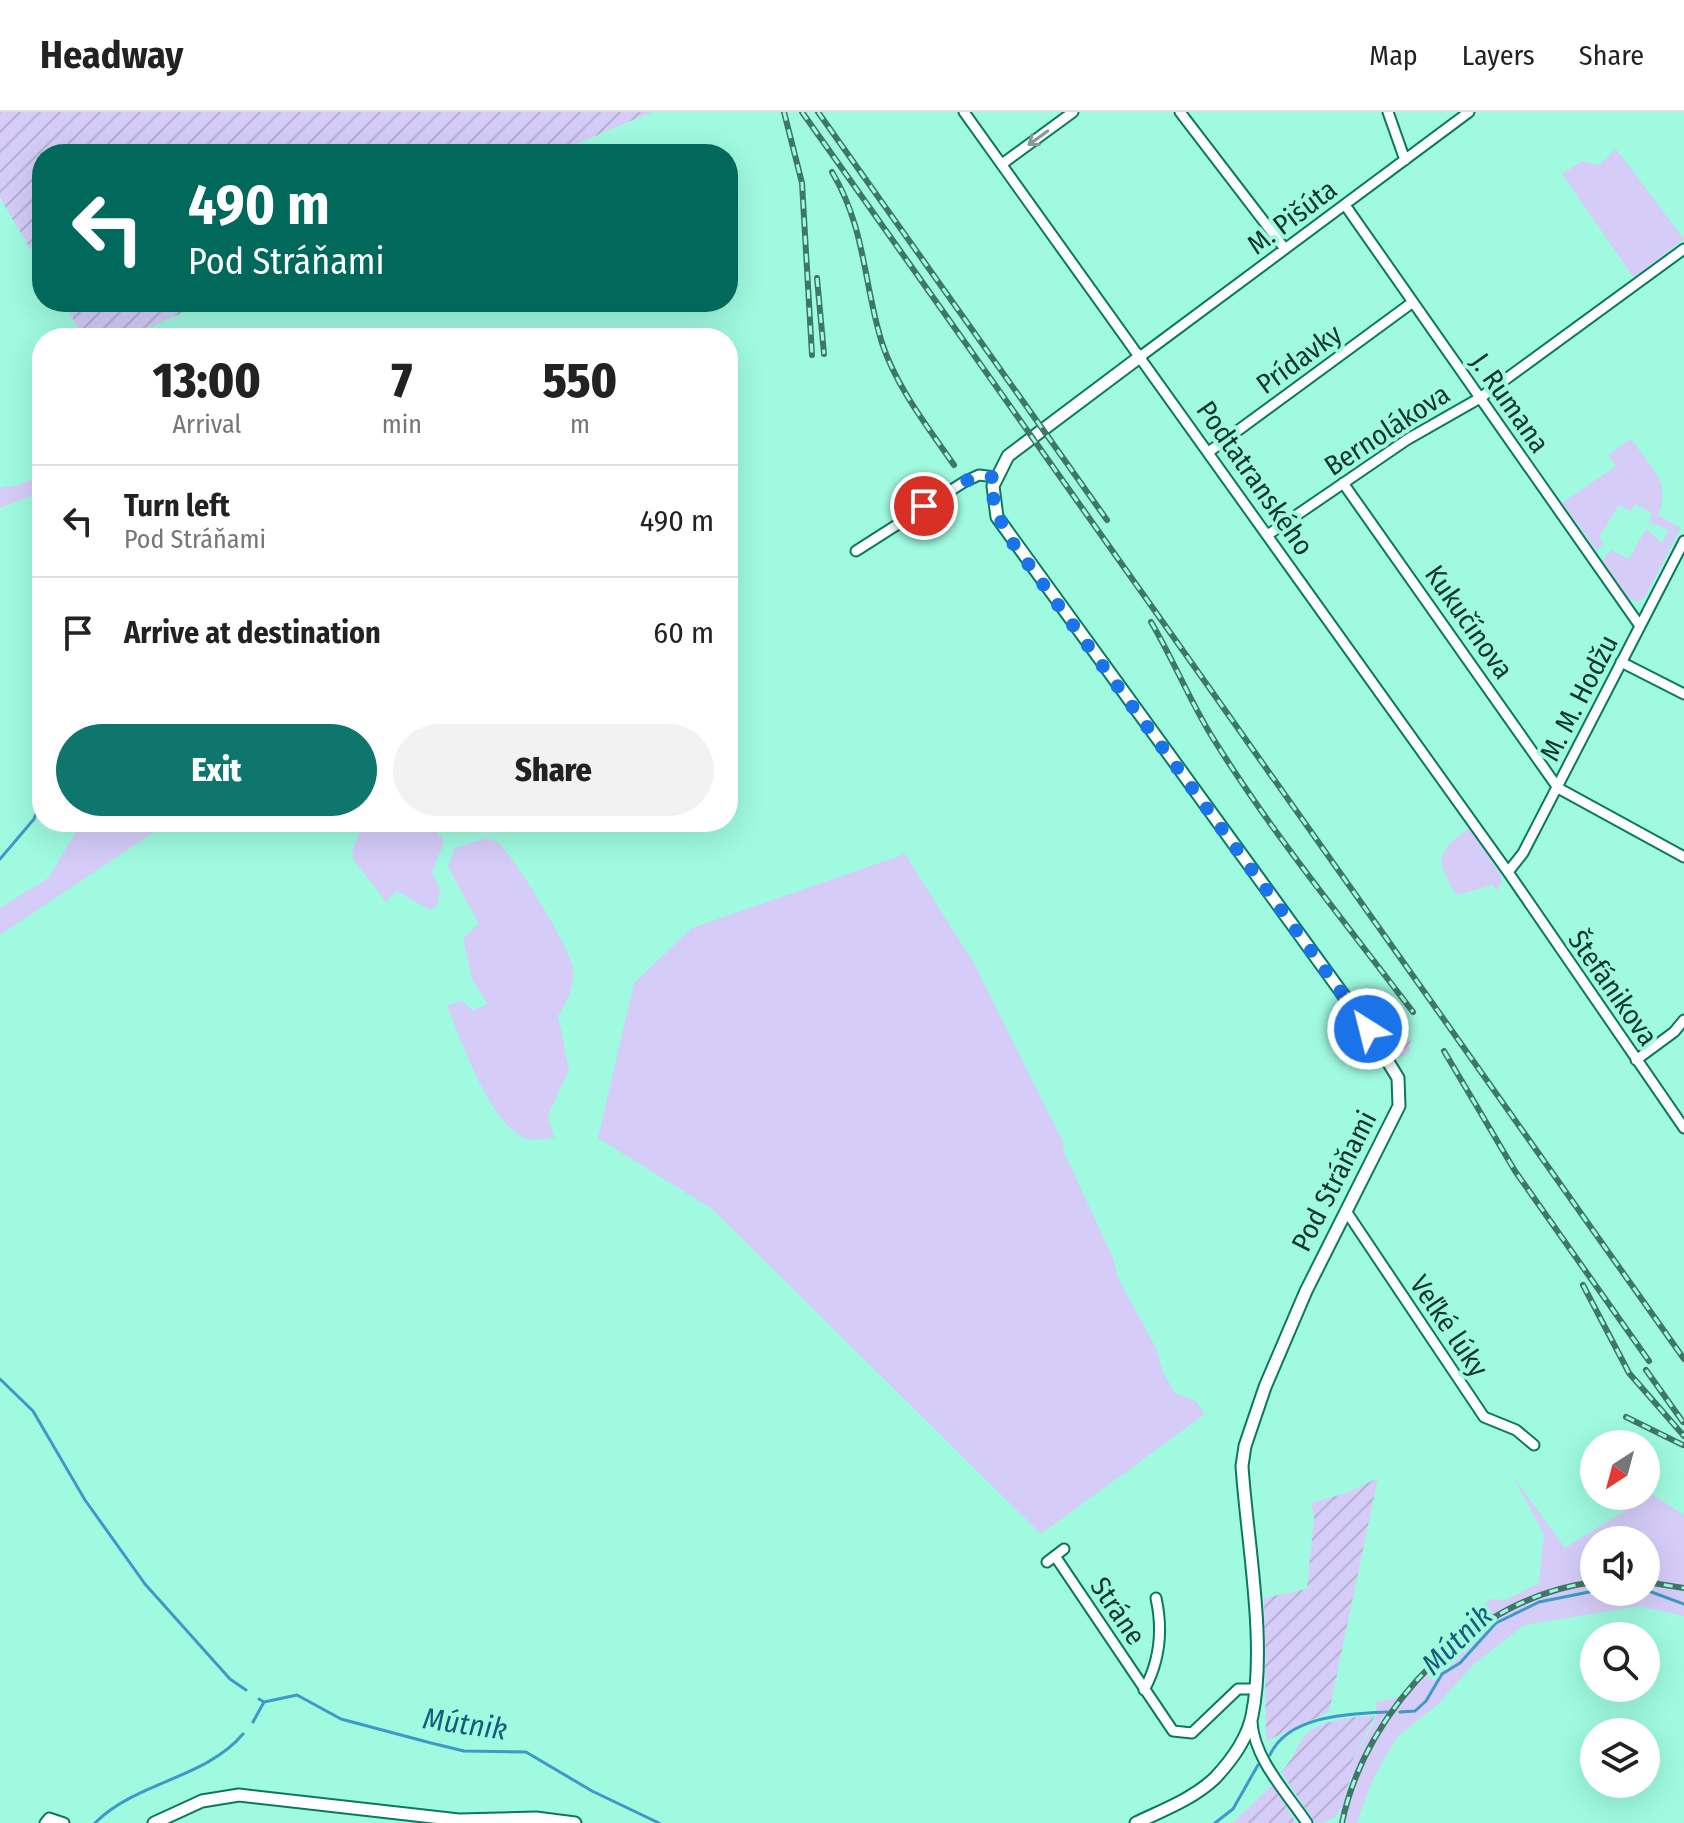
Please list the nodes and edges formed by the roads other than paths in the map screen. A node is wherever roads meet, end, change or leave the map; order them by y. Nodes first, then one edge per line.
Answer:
1 (964, 112) edge
2 (1073, 112) edge
3 (1180, 112) edge
4 (1388, 112) edge
5 (1469, 112) edge
6 (1405, 160) junction
7 (1002, 164) junction
8 (1345, 205) junction
9 (1285, 249) junction
10 (1684, 249) edge
11 (1413, 302) junction
12 (1141, 356) junction
13 (1480, 398) junction
14 (1210, 451) junction
15 (995, 477) junction
16 (1343, 483) junction
17 (1269, 534) junction
18 (1684, 541) edge
19 (856, 551) dead end
20 (1640, 626) junction
21 (1621, 662) junction
22 (1684, 694) edge
23 (1558, 788) junction
24 (1684, 857) edge
25 (1508, 872) junction
26 (1684, 1020) edge
27 (1636, 1060) junction
28 (1684, 1128) edge
29 (1346, 1211) junction
30 (1534, 1445) dead end
31 (1064, 1549) dead end
32 (1156, 1598) dead end
33 (1255, 1689) junction
34 (1144, 1690) junction
35 (1252, 1718) junction
36 (1236, 1752) junction
37 (1261, 1754) junction
38 (45, 1823) edge
39 (64, 1823) edge
40 (154, 1823) edge
41 (575, 1823) edge
42 (1136, 1823) edge
43 (1307, 1823) edge

1 - 7 street, Podtatranského
2 -> 7 street
3 - 9 street
4 - 6 street
5 - 6 street, M. Pišúta
6 - 8 street, M. Pišúta
7 - 12 street, Podtatranského
8 - 9 street, M. Pišúta
8 - 11 street, J. Rumana
9 - 12 street, M. Pišúta
10 - 13 street, Bernolákova
11 - 13 street, J. Rumana
11 - 14 street, Prídavky
12 - 14 street, Podtatranského
12 - 15 street
13 - 16 street, Bernolákova
13 - 20 street, J. Rumana
14 - 17 street, Podtatranského
15 - 19 street
15 - 29 street, Pod Stráňami
16 - 17 street, Bernolákova
16 - 23 street, Kukučínova
17 - 25 street, Podtatranského
18 - 20 street, M. M. Hodžu
20 - 21 street, M. M. Hodžu
21 - 22 street
21 - 23 street, M. M. Hodžu
23 - 24 street
23 - 25 street, M. M. Hodžu
25 - 27 street, Štefánikova
26 - 27 street
27 - 28 street, Štefánikova
29 - 30 street, Veľké lúky
29 - 33 street, Pod Stráňami
31 - 34 street, Stráne
32 - 34 street, Stráne
33 - 34 street, Stráne
33 - 35 street, Pod Stráňami
35 - 36 street, Pod Stráňami
35 - 37 street
36 - 37 street
36 - 42 street, Pod Stráňami
37 - 43 street
38 - 39 street
40 - 41 street

